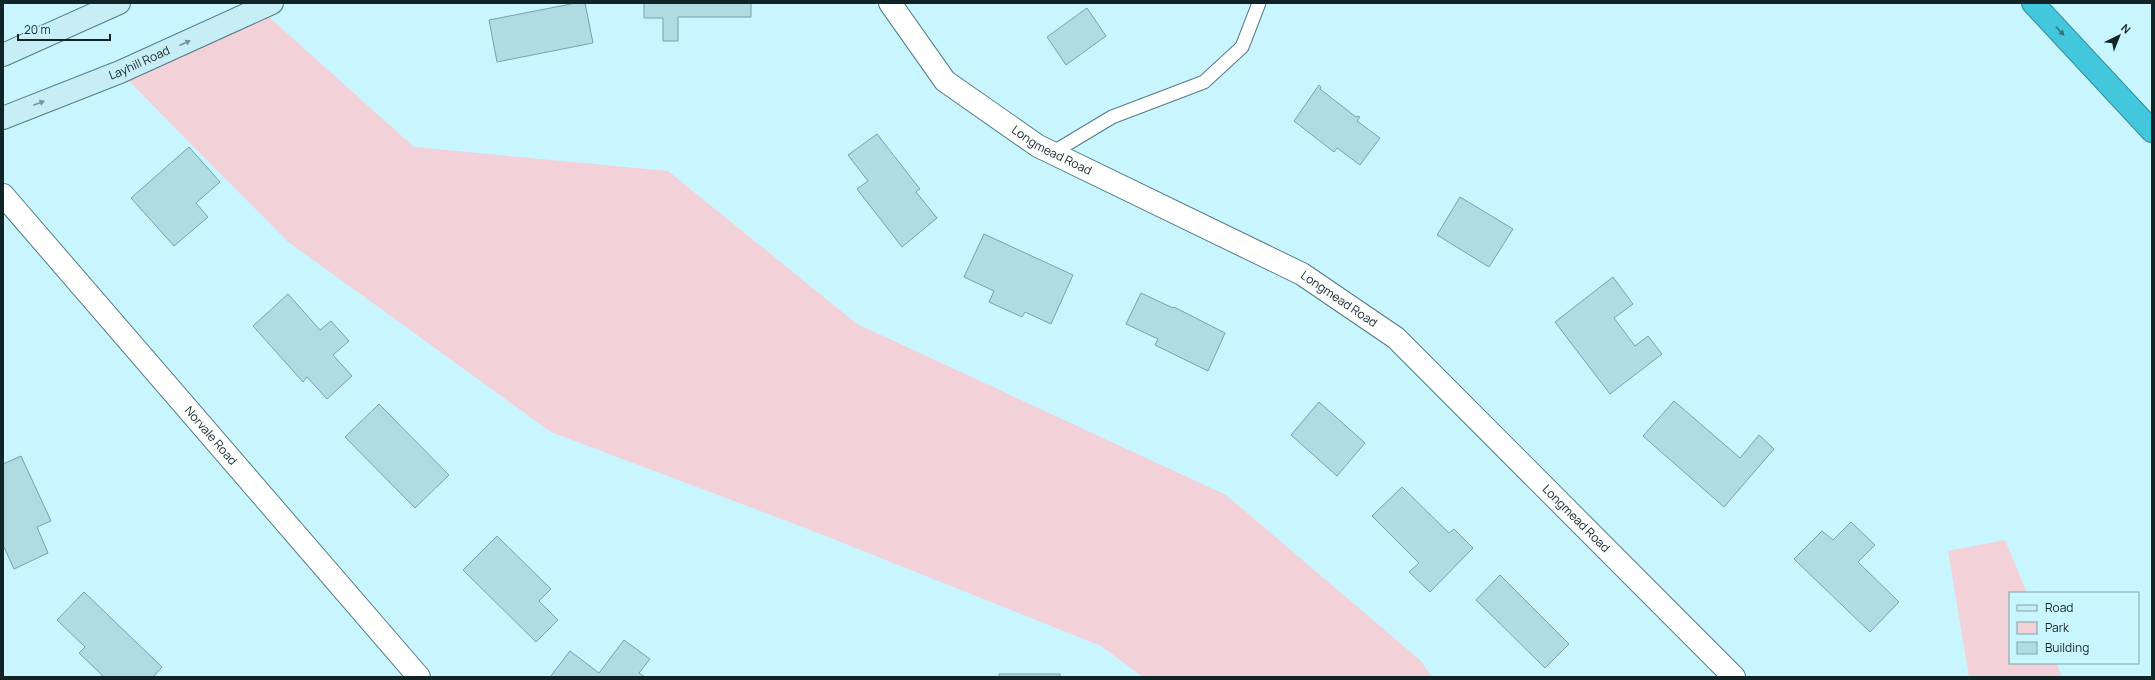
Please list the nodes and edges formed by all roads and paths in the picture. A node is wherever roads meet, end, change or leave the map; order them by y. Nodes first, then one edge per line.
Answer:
1 (119, 3) edge
2 (272, 3) edge
3 (890, 3) edge
4 (1259, 3) edge
5 (2033, 3) edge
6 (3, 55) edge
7 (3, 118) edge
8 (2152, 131) edge
9 (1052, 153) junction
10 (3, 195) edge
11 (419, 677) edge
12 (1734, 677) edge

1 - 6 main road
7 -> 2 main road, Layhill Road
3 - 9 street, Longmead Road
4 - 9 lane
5 -> 8 highway
9 - 12 street, Longmead Road
10 - 11 street, Norvale Road

